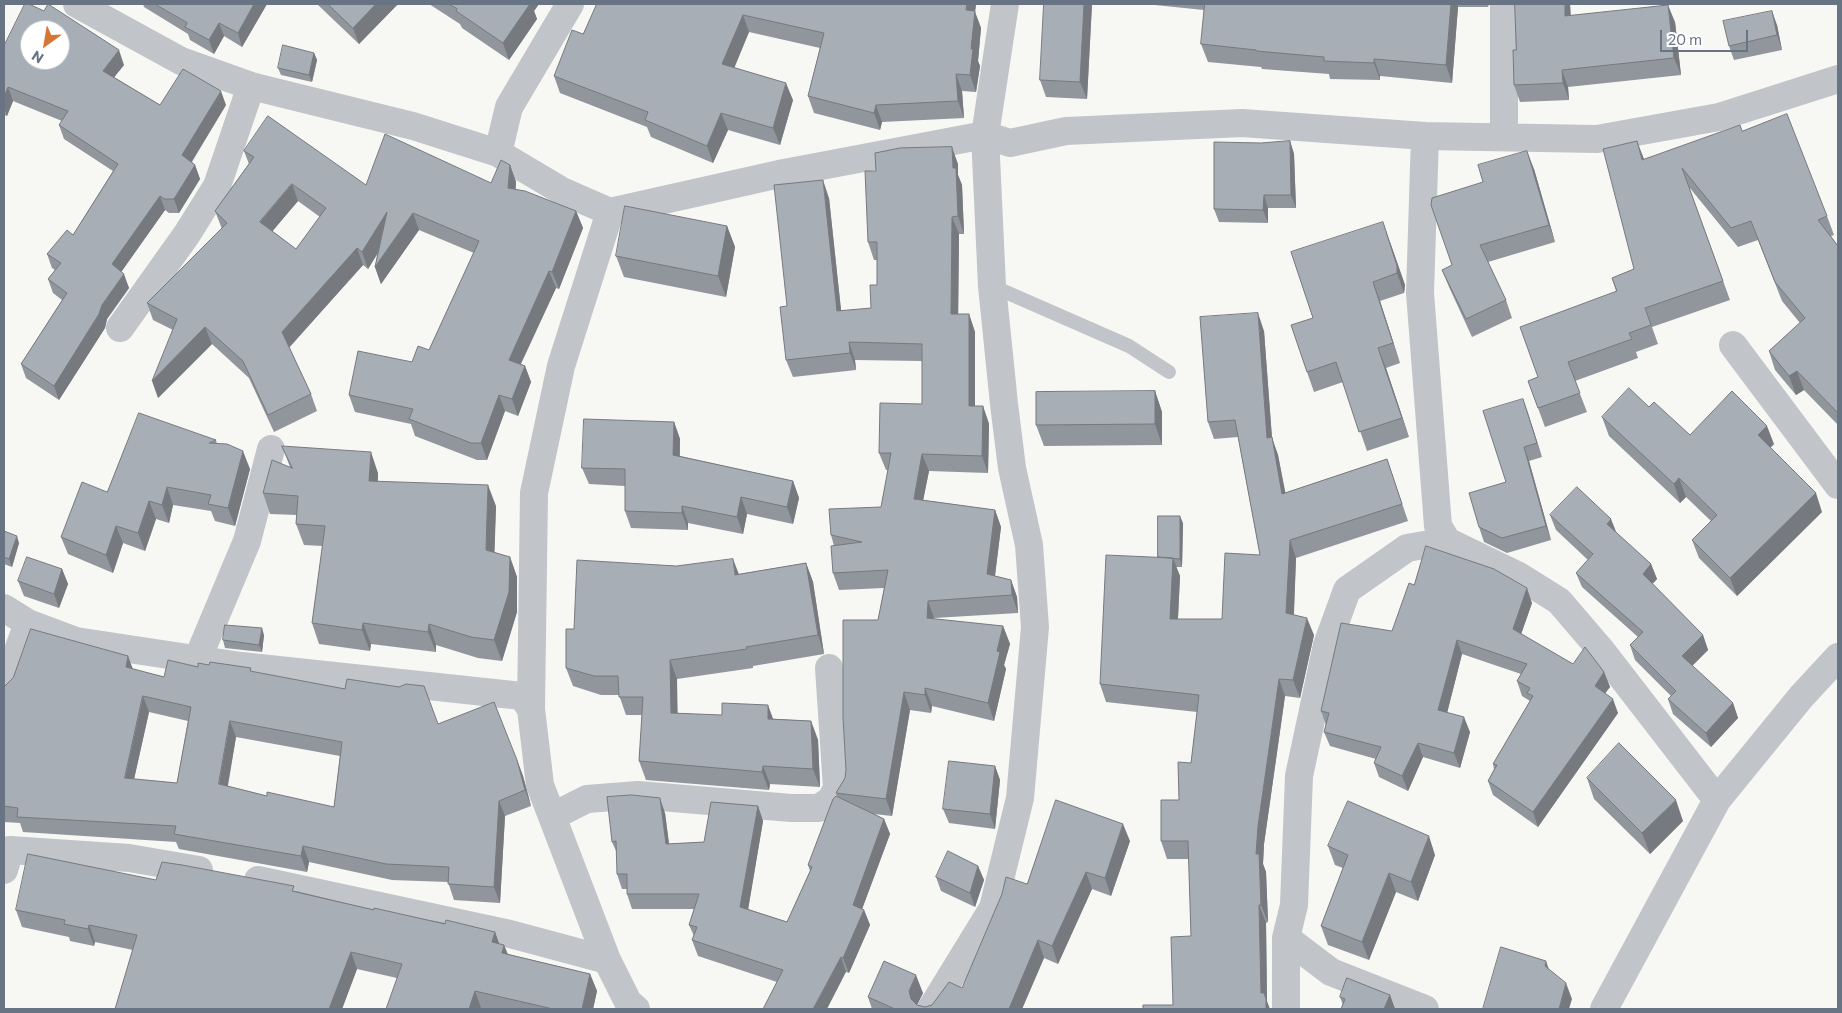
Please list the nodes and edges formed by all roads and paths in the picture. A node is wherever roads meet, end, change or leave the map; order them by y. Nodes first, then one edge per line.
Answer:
1 (77, 4) edge
2 (570, 4) edge
3 (1006, 4) edge
4 (1504, 4) edge
5 (1838, 79) edge
6 (251, 86) junction
7 (985, 135) junction
8 (1425, 136) junction
9 (1504, 137) junction
10 (498, 153) junction
11 (610, 212) junction
12 (992, 286) junction
13 (120, 328) dead end
14 (1733, 345) dead end
15 (1169, 372) dead end
16 (271, 449) dead end
17 (1838, 485) edge
18 (1447, 541) junction
19 (4, 608) edge
20 (28, 623) junction
21 (1838, 657) edge
22 (198, 658) junction
23 (829, 668) dead end
24 (4, 689) edge
25 (531, 709) junction
26 (1717, 800) junction
27 (553, 816) junction
28 (6, 856) edge
29 (1286, 938) junction
30 (607, 960) junction
31 (636, 1009) edge
32 (931, 1009) edge
33 (1286, 1009) edge
34 (1425, 1009) edge
35 (1604, 1009) edge

1 - 6 street
2 - 10 street
3 - 7 street
4 - 9 street
5 - 9 street
6 - 10 street
6 - 13 street
7 - 8 street
7 - 11 street
7 - 12 street
8 - 9 street
8 - 18 street
10 - 11 street
11 - 25 street
12 - 15 lane
12 - 32 street
14 - 17 street
16 - 22 street
18 - 26 street
18 - 29 street
19 - 20 street
20 - 22 street
20 - 24 street
21 - 26 street
22 - 25 street
23 - 27 street
25 - 27 street
26 - 35 street
27 - 30 street
28 - 30 street
29 - 33 street
29 - 34 street
30 - 31 street

